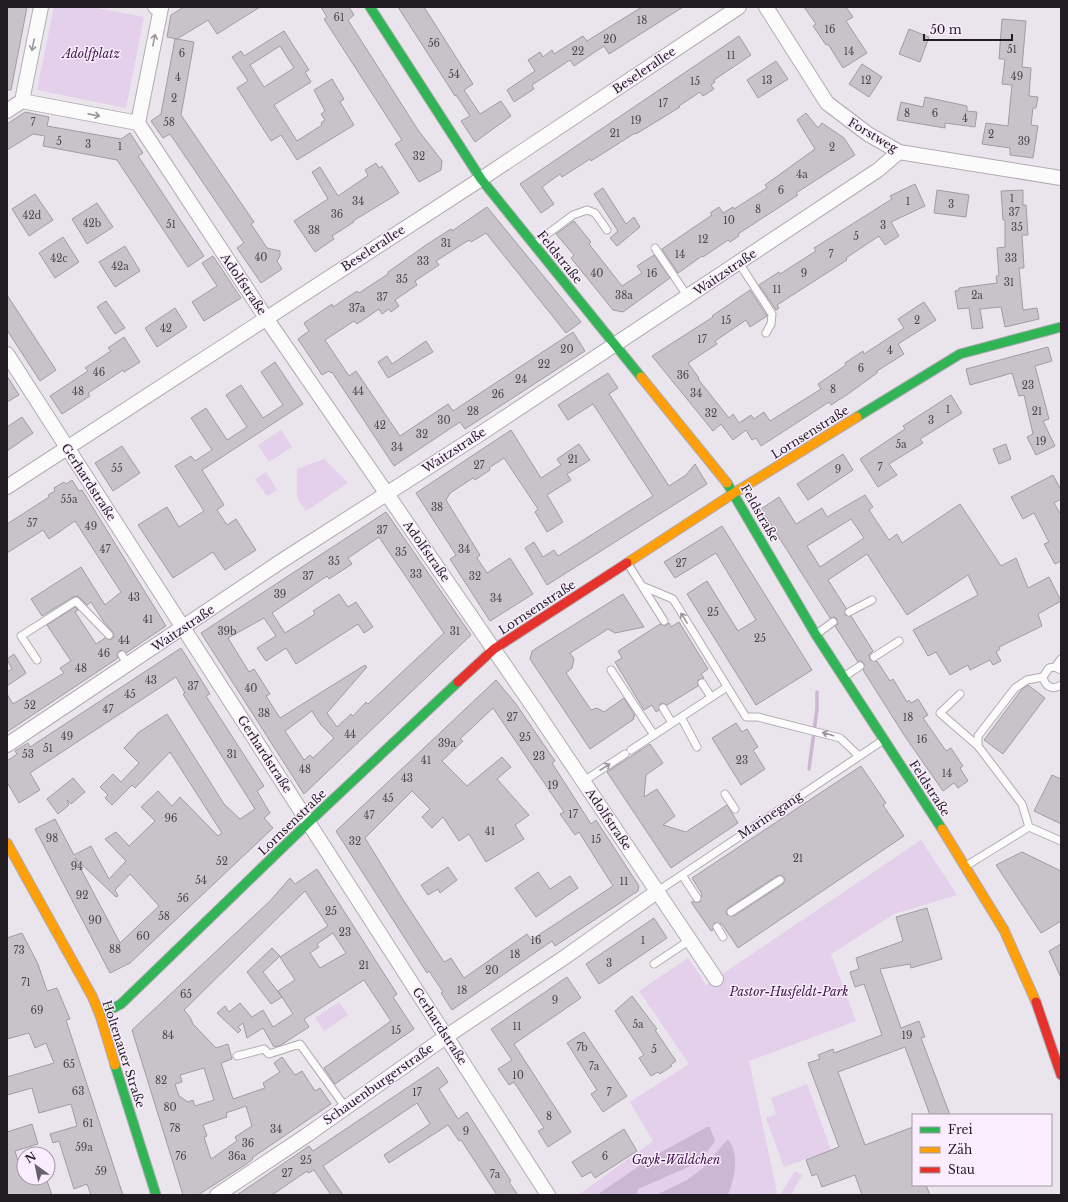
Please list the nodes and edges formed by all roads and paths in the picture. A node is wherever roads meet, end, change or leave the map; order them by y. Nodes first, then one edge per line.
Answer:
1 (41, 7) edge
2 (159, 7) edge
3 (370, 7) edge
4 (738, 7) edge
5 (766, 7) edge
6 (22, 101) junction
7 (7, 111) edge
8 (138, 124) junction
9 (899, 152) junction
10 (1061, 178) edge
11 (482, 179) junction
12 (607, 230) dead end
13 (534, 244) junction
14 (655, 248) dead end
15 (739, 263) junction
16 (688, 297) junction
17 (266, 318) junction
18 (1061, 327) edge
19 (766, 333) dead end
20 (614, 346) junction
21 (7, 354) edge
22 (67, 447) junction
23 (7, 486) edge
24 (387, 493) junction
25 (734, 493) junction
26 (628, 563) junction
27 (642, 586) junction
28 (872, 600) dead end
29 (849, 612) dead end
30 (664, 622) dead end
31 (833, 622) dead end
32 (184, 627) junction
33 (816, 634) junction
34 (109, 636) dead end
35 (899, 641) dead end
36 (494, 649) junction
37 (874, 657) dead end
38 (1061, 659) edge
39 (36, 660) dead end
40 (860, 666) dead end
41 (1058, 668) edge
42 (611, 670) dead end
43 (1043, 677) junction
44 (843, 678) junction
45 (702, 683) dead end
46 (1061, 685) edge
47 (727, 687) junction
48 (960, 694) dead end
49 (711, 697) junction
50 (663, 708) dead end
51 (681, 717) junction
52 (672, 723) junction
53 (654, 735) junction
54 (883, 740) junction
55 (7, 745) edge
56 (978, 746) junction
57 (697, 747) dead end
58 (859, 756) junction
59 (584, 781) junction
60 (725, 794) dead end
61 (734, 809) dead end
62 (308, 822) junction
63 (1030, 827) junction
64 (1061, 841) edge
65 (7, 843) edge
66 (966, 866) junction
67 (682, 875) junction
68 (780, 880) dead end
69 (658, 891) junction
70 (697, 898) dead end
71 (731, 912) dead end
72 (717, 927) dead end
73 (723, 937) dead end
74 (690, 940) junction
75 (654, 964) dead end
76 (716, 979) dead end
77 (100, 1015) junction
78 (447, 1036) junction
79 (237, 1056) dead end
80 (1061, 1075) edge
81 (346, 1108) junction
82 (156, 1195) edge
83 (217, 1195) edge
84 (548, 1195) edge

1 -> 6 street
8 -> 2 street
3 - 11 street, Feldstraße
4 - 11 street, Beselerallee
5 - 9 street, Forstweg
6 - 7 street
6 -> 8 street
8 - 17 street, Adolfstraße
9 - 10 street, Forstweg
9 - 15 street, Waitzstraße
11 - 13 street, Feldstraße
11 - 17 street, Beselerallee
12 - 13 lane
13 - 20 street, Feldstraße
14 - 16 lane
15 - 16 street, Waitzstraße
15 - 19 lane
16 - 20 street, Waitzstraße
17 - 22 street, Beselerallee
17 - 24 street, Adolfstraße
18 - 25 street, Lornsenstraße
20 - 24 street, Waitzstraße
20 - 25 street, Feldstraße
21 - 22 street, Gerhardstraße
22 - 23 street, Beselerallee
22 - 32 street, Gerhardstraße
24 - 32 street, Waitzstraße
24 - 36 street, Adolfstraße
25 - 26 street, Lornsenstraße
25 - 33 street, Feldstraße
26 - 27 lane
26 - 36 street, Lornsenstraße
27 - 30 lane
47 -> 27 lane
28 - 29 lane
31 - 33 lane
32 - 55 street, Waitzstraße
32 - 62 street, Gerhardstraße
33 - 44 street, Feldstraße
34 - 39 lane
35 - 37 lane
36 - 59 street, Adolfstraße
36 - 62 street, Lornsenstraße
38 - 41 lane
40 - 44 lane
41 - 43 lane
42 - 53 lane
43 - 46 lane
43 - 56 lane
44 - 54 street, Feldstraße
45 - 49 lane
47 - 49 lane
58 -> 47 lane
48 - 56 lane
49 - 51 lane
50 - 52 lane
51 - 52 lane
51 - 57 lane
52 - 53 lane
59 -> 53 lane
54 - 58 lane, Marinegang
54 - 66 street, Feldstraße
56 - 63 lane
58 - 67 lane, Marinegang
59 - 69 street, Adolfstraße
60 - 61 lane
62 - 77 street, Lornsenstraße
62 - 78 street, Gerhardstraße
63 - 64 lane
63 - 66 lane
65 - 77 street, Holtenauer Straße
66 - 80 street, Feldstraße
67 - 69 lane, Marinegang
67 - 70 lane
68 - 71 lane
69 - 74 street, Adolfstraße
69 - 78 street, Schauenburgerstraße
72 - 73 lane
74 - 75 lane
74 - 76 street, Adolfstraße
77 - 82 street, Holtenauer Straße
78 - 81 street, Schauenburgerstraße
78 - 84 street, Gerhardstraße
79 - 81 lane
81 - 83 street, Schauenburgerstraße

